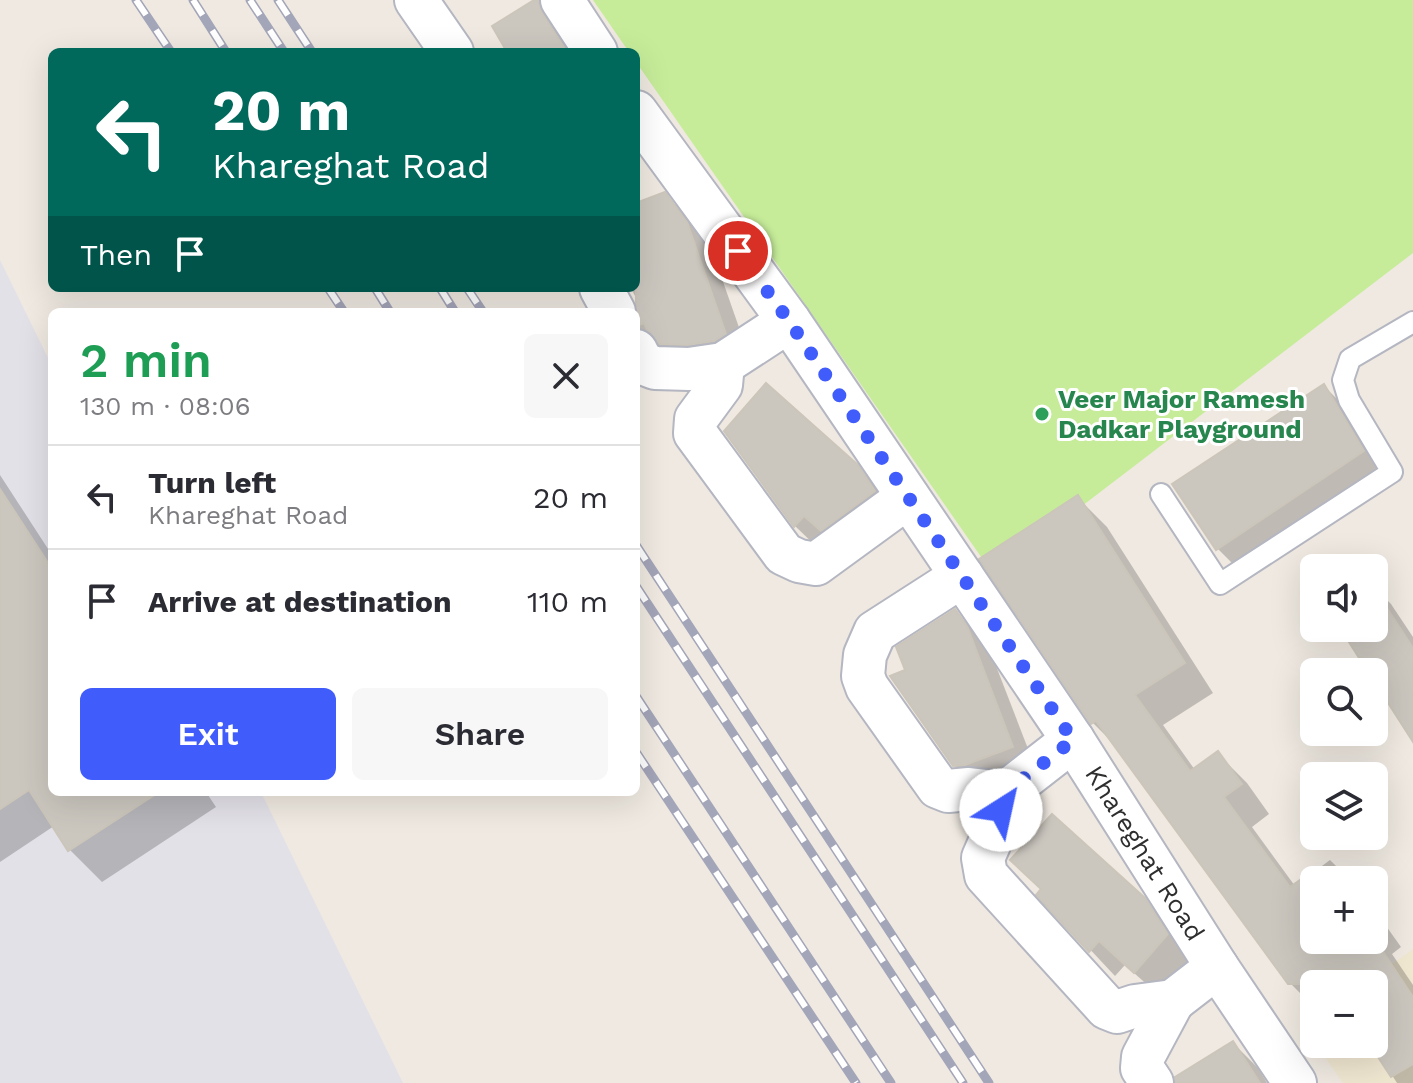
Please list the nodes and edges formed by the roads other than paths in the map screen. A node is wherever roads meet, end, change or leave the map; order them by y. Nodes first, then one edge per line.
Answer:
1 (562, 0) edge
2 (428, 4) edge
3 (450, 48) edge
4 (593, 48) edge
5 (640, 117) edge
6 (789, 321) junction
7 (1413, 322) edge
8 (640, 359) edge
9 (723, 364) junction
10 (1161, 494) dead end
11 (908, 497) junction
12 (962, 576) junction
13 (1073, 740) junction
14 (1005, 793) junction
15 (1217, 967) junction
16 (1173, 1001) junction
17 (1152, 1083) edge
18 (1295, 1083) edge

1 - 4 street
2 - 3 street
5 - 6 street, Khareghat Road
6 - 9 street
6 - 11 street, Khareghat Road
7 - 10 lane
8 - 9 street
9 - 11 street
11 - 12 street, Khareghat Road
12 - 13 street, Khareghat Road
12 - 14 street
13 - 14 street
13 - 15 street, Khareghat Road
14 - 16 street
15 - 16 street
15 - 18 street, Khareghat Road
16 - 17 street

